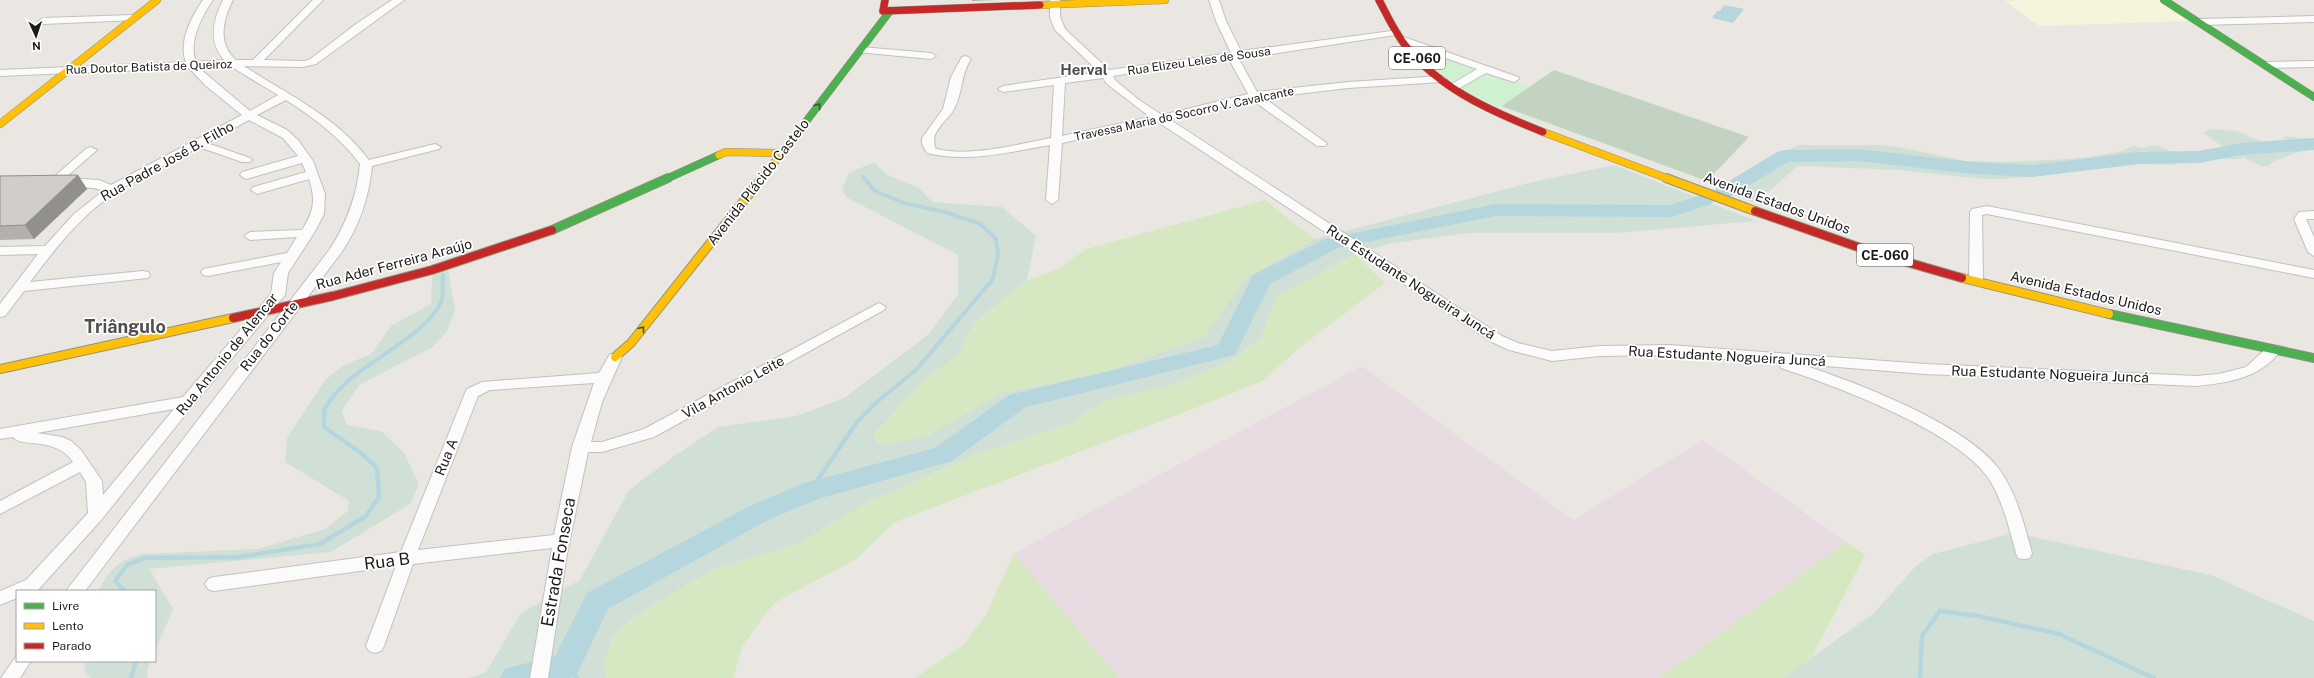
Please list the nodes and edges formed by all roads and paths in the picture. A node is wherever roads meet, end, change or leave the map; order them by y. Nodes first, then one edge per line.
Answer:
1 (157, 0) edge
2 (208, 0) edge
3 (228, 0) edge
4 (318, 0) edge
5 (399, 0) edge
6 (885, 0) edge
7 (893, 0) edge
8 (1165, 0) edge
9 (1214, 0) edge
10 (1379, 0) edge
11 (2164, 0) edge
12 (2175, 0) edge
13 (1042, 2) edge
14 (1056, 2) edge
15 (886, 11) junction
16 (133, 18) junction
17 (221, 19) junction
18 (2314, 19) edge
19 (43, 21) dead end
20 (2204, 22) junction
21 (194, 23) junction
22 (1398, 36) junction
23 (865, 39) junction
24 (861, 50) junction
25 (931, 56) dead end
26 (1236, 56) junction
27 (966, 59) dead end
28 (235, 63) junction
29 (255, 64) junction
30 (2314, 64) edge
31 (191, 65) junction
32 (2266, 65) junction
33 (2277, 65) junction
34 (71, 69) junction
35 (1485, 69) junction
36 (0, 73) edge
37 (1107, 74) junction
38 (1442, 79) junction
39 (1514, 79) dead end
40 (1060, 81) junction
41 (829, 86) junction
42 (1454, 87) junction
43 (1003, 89) dead end
44 (2314, 89) edge
45 (285, 96) junction
46 (1254, 96) junction
47 (2314, 97) edge
48 (249, 115) junction
49 (1158, 118) junction
50 (2, 120) edge
51 (1056, 141) junction
52 (200, 144) junction
53 (1321, 144) dead end
54 (435, 147) dead end
55 (91, 150) dead end
56 (771, 152) junction
57 (782, 153) junction
58 (304, 158) junction
59 (246, 160) dead end
60 (366, 164) junction
61 (313, 174) junction
62 (246, 175) dead end
63 (54, 182) junction
64 (39, 183) edge
65 (111, 190) junction
66 (257, 190) dead end
67 (1052, 200) dead end
68 (745, 201) junction
69 (2314, 215) edge
70 (308, 233) junction
71 (250, 236) dead end
72 (699, 242) dead end
73 (710, 243) junction
74 (49, 250) junction
75 (0, 251) edge
76 (2314, 252) edge
77 (293, 256) junction
78 (679, 266) dead end
79 (690, 268) junction
80 (208, 272) dead end
81 (2314, 274) edge
82 (143, 275) dead end
83 (670, 279) dead end
84 (1976, 281) junction
85 (20, 287) junction
86 (294, 304) junction
87 (879, 307) dead end
88 (266, 310) junction
89 (0, 313) edge
90 (2274, 350) junction
91 (616, 357) junction
92 (1760, 357) junction
93 (2314, 358) edge
94 (0, 368) edge
95 (603, 378) junction
96 (188, 401) junction
97 (0, 435) edge
98 (580, 447) junction
99 (83, 464) junction
100 (0, 508) edge
101 (96, 515) junction
102 (560, 541) junction
103 (2024, 553) dead end
104 (407, 558) junction
105 (214, 584) dead end
106 (22, 589) edge
107 (76, 590) edge
108 (16, 591) edge
109 (0, 598) edge
110 (375, 646) dead end
111 (21, 662) edge
112 (10, 678) edge
113 (539, 678) edge

1 - 16 main road
2 - 21 street
3 - 17 street
4 - 29 street
5 - 29 street, Rua Doutor Batista de Queiroz
6 - 15 main road, Avenida Plácido Castelo
7 - 15 main road, Avenida Plácido Castelo
8 - 14 main road
9 - 26 street
10 - 22 main road, CE-060
11 - 20 main road
12 - 20 main road
13 - 14 main road
13 - 15 main road
14 - 37 street, Rua Estudante Nogueira Juncá
15 - 23 main road, Avenida Plácido Castelo
16 - 19 street
16 - 34 main road
17 - 21 street
17 - 28 street
18 - 20 street
20 - 32 main road
20 - 33 main road
21 - 31 street
22 - 26 street, Rua Elizeu Leles de Sousa
22 - 35 street
22 - 38 main road, CE-060
23 - 24 main road, Avenida Plácido Castelo
23 - 41 main road, Avenida Plácido Castelo
24 - 25 street
24 - 41 main road, Avenida Plácido Castelo
26 - 37 street, Rua Elizeu Leles de Sousa
26 - 46 street
27 - 51 street, Travessa Maria do Socorro V. Cavalcante
28 - 29 street, Rua Doutor Batista de Queiroz
28 - 31 street, Rua Doutor Batista de Queiroz
28 - 45 street
30 - 33 street
31 - 34 street, Rua Doutor Batista de Queiroz
31 - 48 street, Rua Antonio de Alencar
32 - 33 street
32 - 47 main road
33 - 44 main road
34 - 36 street, Rua Doutor Batista de Queiroz
34 - 50 main road
35 - 39 street
35 - 42 street
37 - 40 street, Rua Elizeu Leles de Sousa
37 - 49 street, Rua Estudante Nogueira Juncá
38 - 42 main road, CE-060
38 - 46 street, Travessa Maria do Socorro V. Cavalcante
40 - 43 street, Rua Elizeu Leles de Sousa
40 - 51 street
41 - 56 main road, Avenida Plácido Castelo
57 -> 41 main road, Avenida Plácido Castelo
42 - 84 main road, Avenida Estados Unidos / CE-060
45 - 48 street, Rua Padre José B. Filho
45 - 60 street
46 - 49 street, Travessa Maria do Socorro V. Cavalcante
46 - 53 street
48 - 52 street, Rua Padre José B. Filho
48 - 58 street, Rua Antonio de Alencar
49 - 51 street, Travessa Maria do Socorro V. Cavalcante
49 - 92 street, Rua Estudante Nogueira Juncá
51 - 67 street
52 - 59 street
52 - 65 street, Rua Padre José B. Filho
54 - 60 street
55 - 63 street
56 - 57 main road, Rua Ader Ferreira Araújo
56 - 68 main road, Avenida Plácido Castelo
56 - 86 main road, Rua Ader Ferreira Araújo
57 - 68 main road, Avenida Plácido Castelo
58 - 61 street, Rua Antonio de Alencar
58 - 62 street
60 - 86 street, Rua do Corte
61 - 66 street
61 - 70 street, Rua Antonio de Alencar
63 - 64 street
63 - 65 street
65 - 74 street, Rua Padre José B. Filho
68 - 73 main road, Avenida Plácido Castelo
69 - 76 street
70 - 71 street
70 - 77 street, Rua Antonio de Alencar
72 - 73 main road
73 - 79 main road, Avenida Plácido Castelo
74 - 75 street
74 - 85 street, Rua Padre José B. Filho
77 - 80 street
77 - 88 street, Rua Antonio de Alencar
78 - 79 main road
91 -> 79 main road, Avenida Plácido Castelo
81 - 84 street
82 - 85 street
83 - 91 main road, Avenida Plácido Castelo
84 - 90 main road, Avenida Estados Unidos / CE-060
85 - 89 street, Rua Padre José B. Filho
86 - 88 main road, Rua Ader Ferreira Araújo
86 - 107 street, Rua do Corte
87 - 98 street, Vila Antonio Leite
88 - 94 main road, Rua Ader Ferreira Araújo
88 - 96 street, Rua Antonio de Alencar
90 - 92 street, Rua Estudante Nogueira Juncá
90 - 93 main road, Avenida Estados Unidos / CE-060
91 - 95 street, Avenida Plácido Castelo
92 - 103 street
95 - 98 street, Avenida Plácido Castelo
95 - 104 street, Rua A
96 - 97 street
96 - 101 street, Rua Antonio de Alencar
97 - 99 street
98 - 102 street, Estrada Fonseca
99 - 100 street
99 - 101 street
101 - 106 street, Rua Antonio de Alencar
102 - 104 street, Rua B
102 - 113 street, Estrada Fonseca
104 - 105 street, Rua B
104 - 110 street, Rua A
108 - 109 street
111 - 112 street

